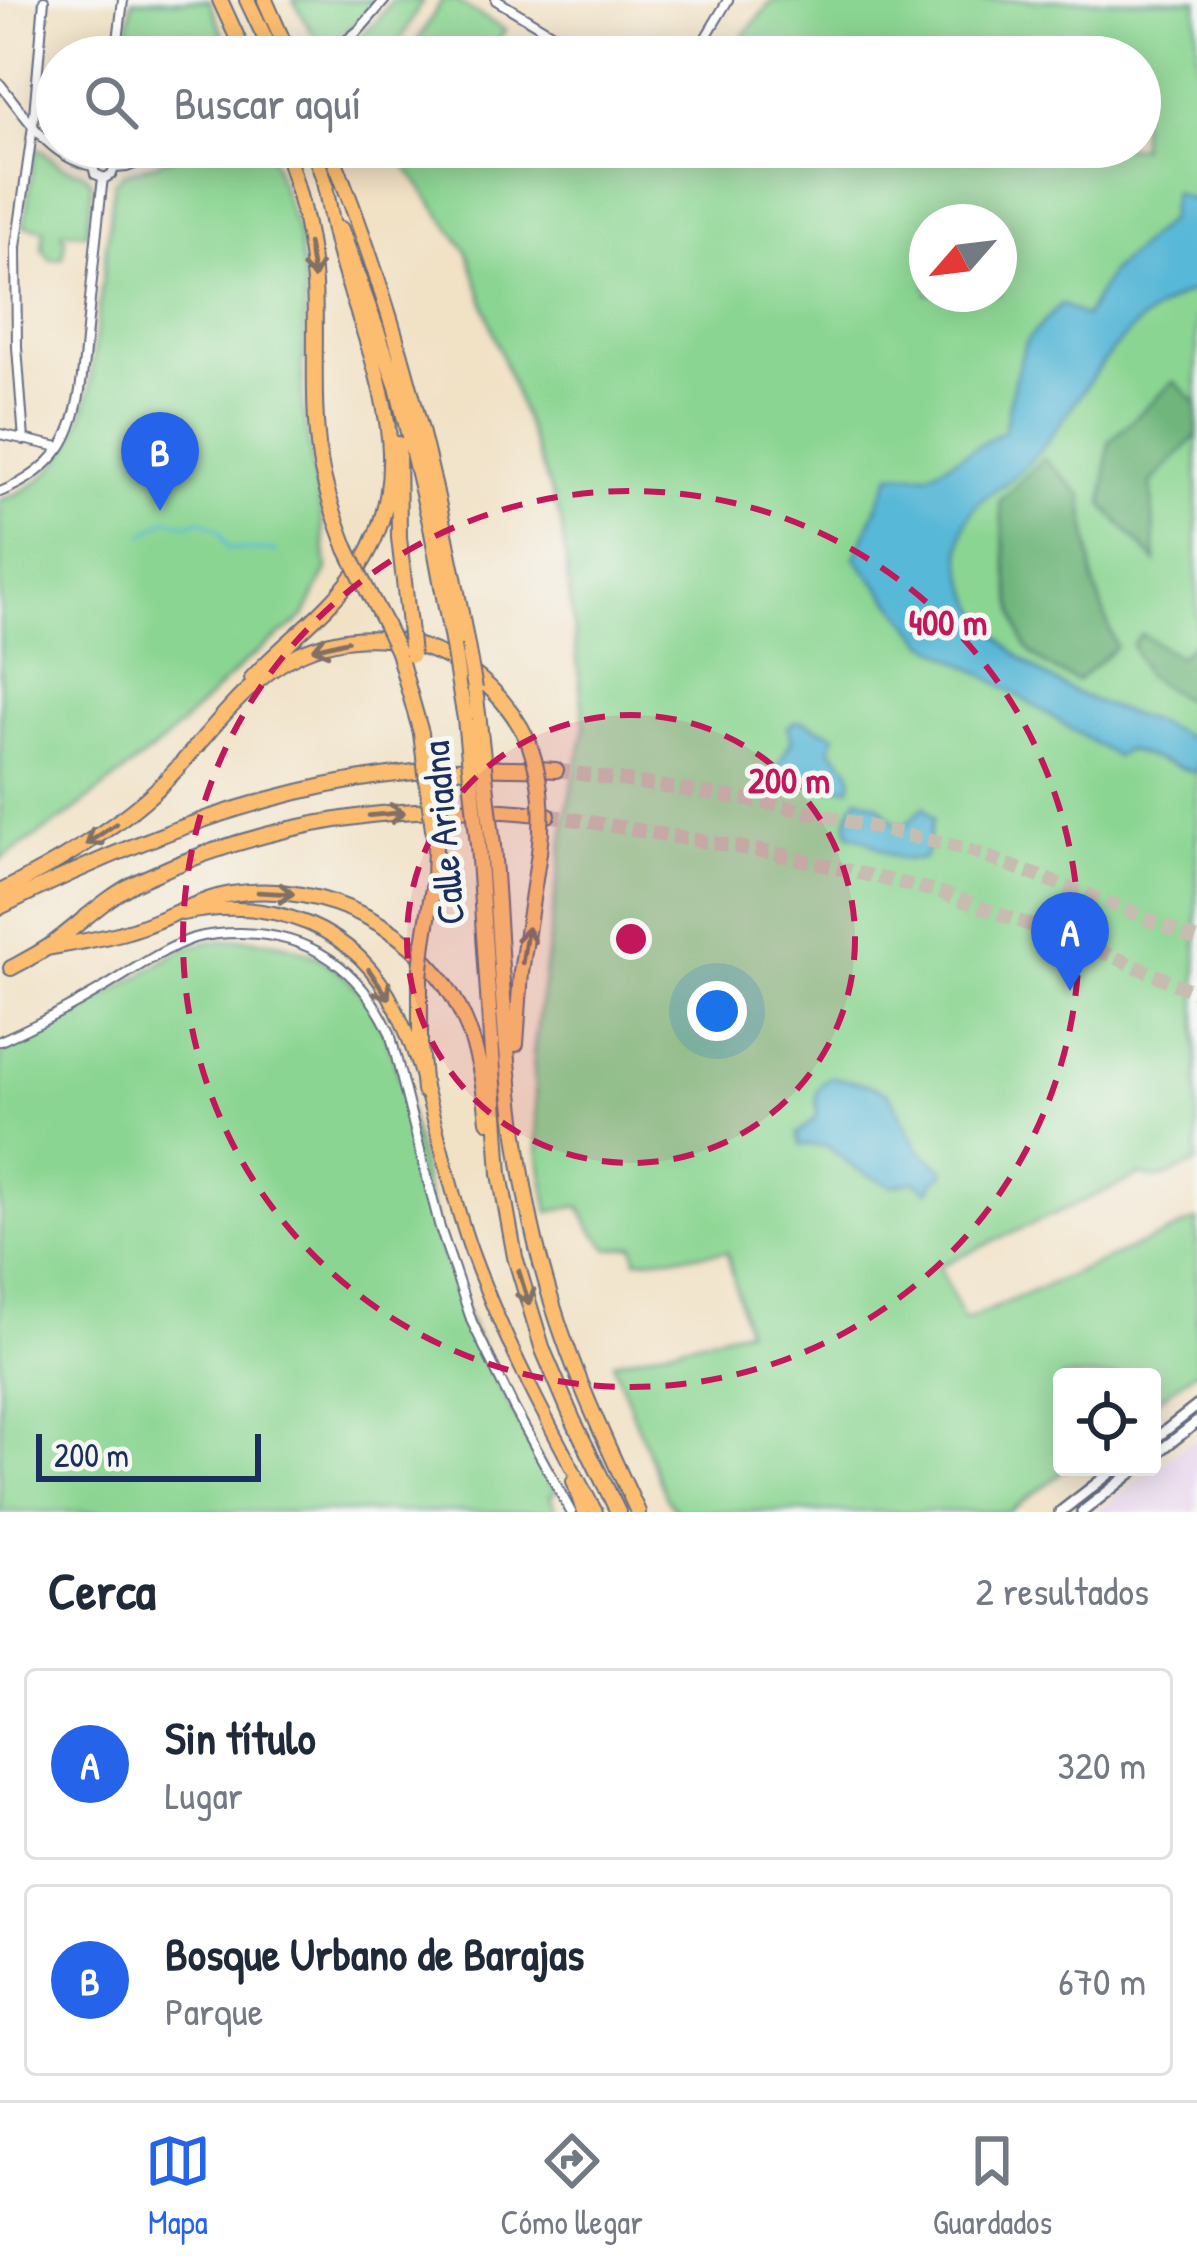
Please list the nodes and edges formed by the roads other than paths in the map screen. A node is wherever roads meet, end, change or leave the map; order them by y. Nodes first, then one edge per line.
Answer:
1 (44, 0) edge
2 (123, 0) edge
3 (220, 0) edge
4 (248, 0) edge
5 (265, 0) edge
6 (385, 0) edge
7 (496, 0) edge
8 (728, 0) edge
9 (41, 36) edge
10 (119, 36) edge
11 (236, 36) edge
12 (264, 36) edge
13 (281, 36) edge
14 (352, 36) edge
15 (556, 36) edge
16 (707, 36) edge
17 (0, 84) edge
18 (36, 92) edge
19 (33, 126) junction
20 (36, 129) edge
21 (94, 168) edge
22 (114, 168) edge
23 (290, 168) edge
24 (320, 168) edge
25 (336, 168) edge
26 (323, 177) junction
27 (103, 178) junction
28 (362, 288) junction
29 (0, 434) edge
30 (24, 440) junction
31 (61, 447) junction
32 (0, 492) edge
33 (405, 654) junction
34 (472, 720) junction
35 (188, 755) junction
36 (556, 770) tunnel mouth
37 (548, 815) tunnel mouth
38 (486, 844) junction
39 (0, 892) edge
40 (0, 907) edge
41 (164, 919) junction
42 (47, 948) junction
43 (11, 968) dead end
44 (0, 1041) edge
45 (424, 1090) junction
46 (513, 1097) junction
47 (500, 1174) junction
48 (1197, 1406) edge
49 (1197, 1422) edge
50 (1161, 1434) edge
51 (558, 1441) junction
52 (1161, 1450) edge
53 (1106, 1476) edge
54 (1128, 1476) edge
55 (571, 1512) edge
56 (583, 1512) edge
57 (596, 1512) edge
58 (618, 1512) edge
59 (640, 1512) edge
60 (1060, 1512) edge
61 (1082, 1512) edge

1 - 9 street
2 - 10 street
3 - 11 highway
4 - 12 highway
5 - 13 highway
6 - 14 street
7 - 15 street
8 - 16 street
17 - 19 street
18 - 19 street
19 - 20 street
19 - 30 street
21 - 27 street
22 - 27 street
23 -> 33 highway, bridge
24 - 26 highway, Calle Ariadna
25 - 34 highway, Calle Ariadna, bridge
26 - 28 highway, Calle Ariadna
26 - 35 highway
27 - 31 street
28 - 33 highway, bridge
28 - 34 highway, Calle Ariadna, bridge
29 - 30 street
30 - 31 street
31 - 32 street
33 - 45 highway, bridge
34 - 38 highway, Calle Ariadna, bridge
35 -> 39 highway
46 -> 35 highway, bridge
36 - 40 highway
42 -> 37 highway
38 - 46 highway, Calle Ariadna
38 - 47 highway, Calle Ariadna
41 - 42 highway
41 -> 45 highway
41 -> 47 highway
42 - 43 highway
44 - 55 street
45 - 51 highway
46 - 59 highway, Calle Ariadna
47 -> 58 highway, Calle Ariadna
48 - 50 street
49 - 52 street
51 - 56 highway
51 - 57 highway
53 - 60 street
54 - 61 street

